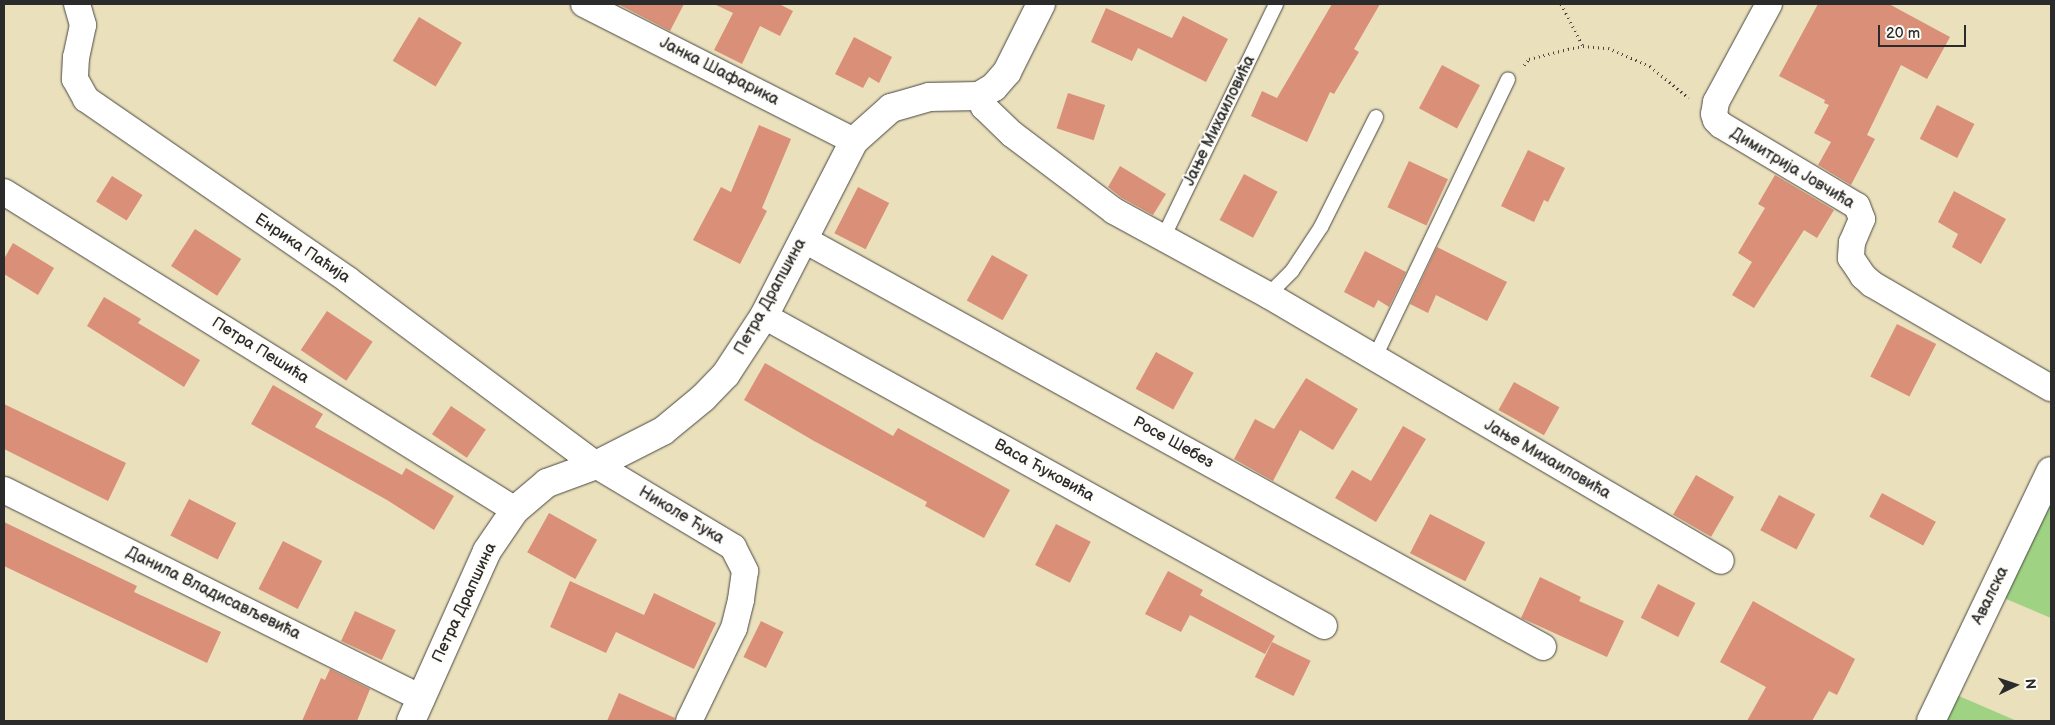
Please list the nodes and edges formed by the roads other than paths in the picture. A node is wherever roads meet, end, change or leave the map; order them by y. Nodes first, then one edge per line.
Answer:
1 (76, 4) edge
2 (584, 4) edge
3 (1041, 4) edge
4 (1276, 4) edge
5 (1769, 4) edge
6 (1508, 79) road end
7 (979, 96) junction
8 (1376, 118) dead end
9 (854, 141) junction
10 (4, 192) edge
11 (803, 238) junction
12 (1164, 238) junction
13 (1268, 295) junction
14 (764, 316) junction
15 (1374, 358) junction
16 (2051, 388) edge
17 (596, 465) junction
18 (2051, 471) edge
19 (4, 490) edge
20 (516, 510) junction
21 (1721, 561) dead end
22 (1324, 626) dead end
23 (1543, 647) dead end
24 (417, 709) edge
25 (689, 721) edge
26 (1931, 721) edge

1 - 17 street, Енрика Паћија
2 - 9 street, Јанка Шафарика
3 - 7 street
4 - 12 lane, Јање Михаиловића
5 - 16 street, Димитрија Јовчића
6 - 15 lane
7 - 9 street, Петра Драпшина
7 - 12 street, Јање Михаиловића
8 - 13 lane
9 - 11 street, Петра Драпшина
10 - 20 street, Петра Пешића
11 - 14 street, Петра Драпшина
11 - 23 street, Росе Шебез
12 - 13 street, Јање Михаиловића
13 - 15 street, Јање Михаиловића
14 - 17 street, Петра Драпшина
14 - 22 street, Васа Ћуковића
15 - 21 street, Јање Михаиловића
17 - 20 street, Петра Драпшина
17 - 25 street, Николе Ћука
18 - 26 street, Авалска
19 - 24 street, Данила Владисављевића
20 - 24 street, Петра Драпшина

